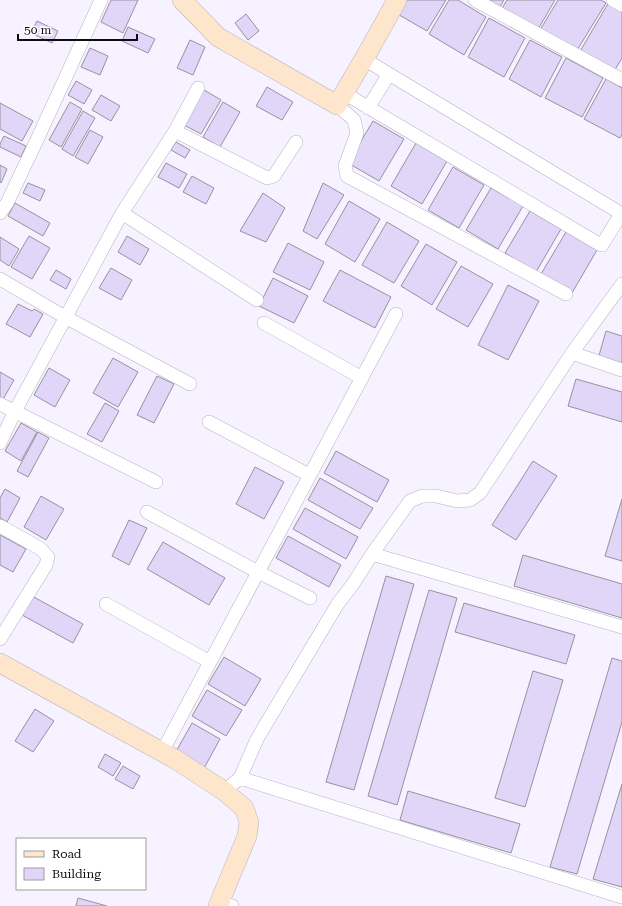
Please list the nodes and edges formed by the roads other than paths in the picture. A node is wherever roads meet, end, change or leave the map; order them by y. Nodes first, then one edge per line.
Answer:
1 (101, 0) edge
2 (182, 0) edge
3 (397, 0) edge
4 (474, 0) edge
5 (613, 0) edge
6 (622, 5) edge
7 (364, 59) junction
8 (389, 74) junction
9 (622, 80) edge
10 (198, 88) dead end
11 (340, 99) junction
12 (368, 108) junction
13 (175, 131) junction
14 (296, 142) dead end
15 (0, 214) edge
16 (122, 214) junction
17 (0, 279) edge
18 (622, 284) edge
19 (566, 294) dead end
20 (257, 300) dead end
21 (396, 314) dead end
22 (65, 317) junction
23 (264, 323) dead end
24 (572, 353) junction
25 (622, 370) edge
26 (362, 378) junction
27 (190, 384) dead end
28 (0, 404) edge
29 (15, 411) junction
30 (209, 422) dead end
31 (0, 443) edge
32 (309, 475) junction
33 (156, 482) dead end
34 (147, 512) dead end
35 (0, 526) edge
36 (372, 554) junction
37 (258, 572) junction
38 (310, 598) dead end
39 (106, 604) dead end
40 (622, 627) edge
41 (0, 639) edge
42 (210, 662) junction
43 (0, 663) edge
44 (162, 752) junction
45 (240, 778) junction
46 (224, 792) junction
47 (622, 897) edge
48 (223, 905) edge

1 - 15 street
2 - 11 street
3 - 7 street
4 - 9 street
5 - 6 street
7 - 8 street
7 - 11 street
8 - 12 street
8 - 12 street
10 - 13 street
11 - 12 street
11 - 19 street
13 - 14 street
13 - 16 street
16 - 20 street
16 - 22 street
17 - 22 street
18 - 24 street
21 - 26 street
22 - 27 street
22 - 29 street
23 - 26 street
24 - 25 street
24 - 36 street
26 - 32 street
28 - 29 street
29 - 31 street
29 - 33 street
30 - 32 street
32 - 37 street
34 - 37 street
35 - 41 street
36 - 40 street
36 - 45 street
37 - 38 street
37 - 42 street
39 - 42 street
42 - 44 street
43 - 44 street
44 - 46 street
45 - 46 street
45 - 47 street
46 - 48 street

